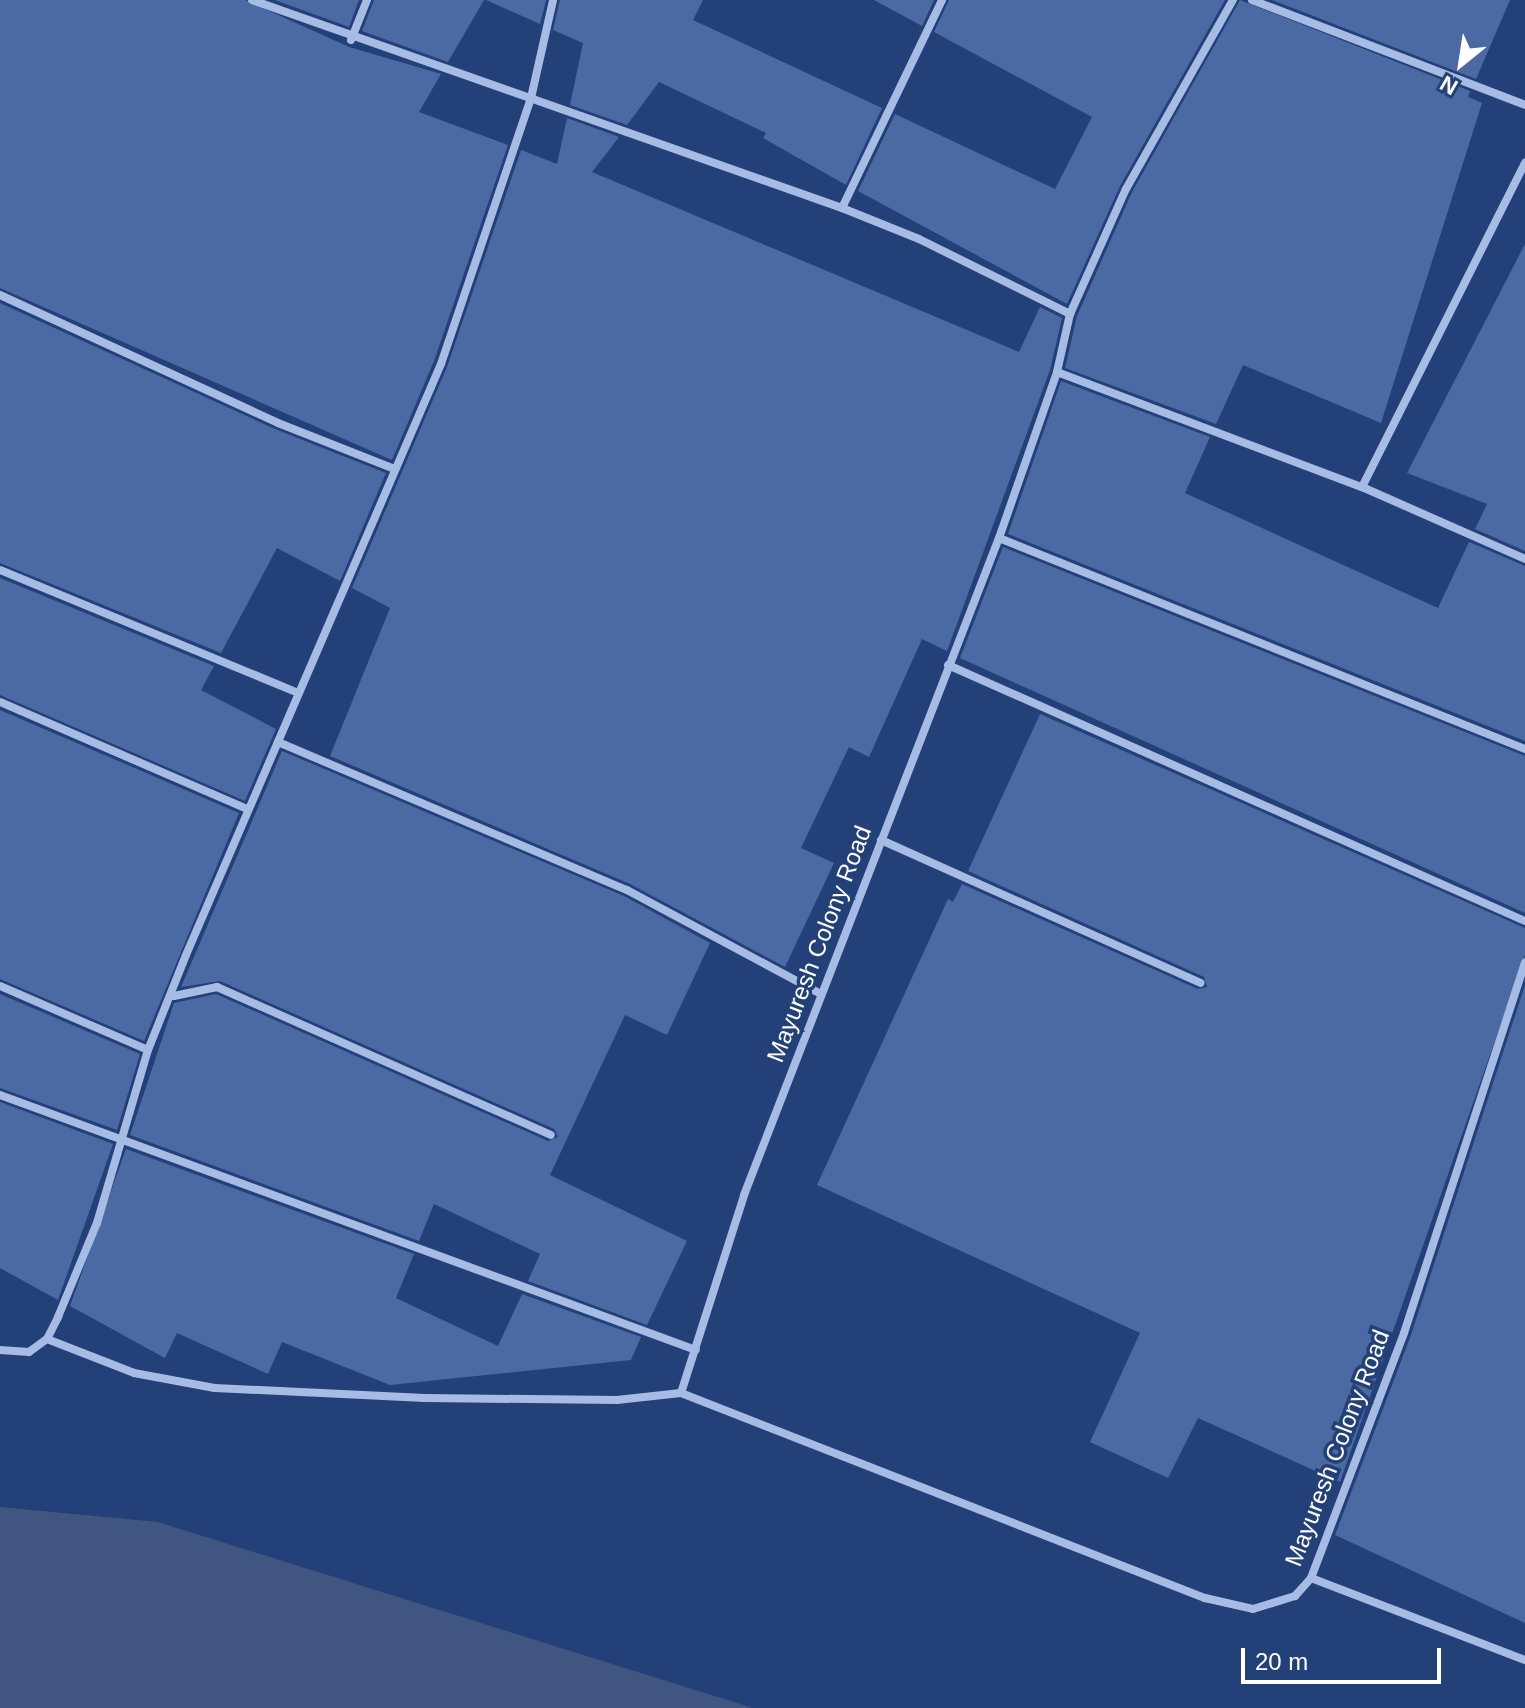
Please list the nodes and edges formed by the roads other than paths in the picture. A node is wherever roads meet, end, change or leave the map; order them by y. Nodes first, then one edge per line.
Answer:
1 (252, 0) edge
2 (367, 0) edge
3 (553, 0) edge
4 (942, 0) edge
5 (1233, 0) edge
6 (1252, 0) edge
7 (351, 40) junction
8 (531, 98) junction
9 (1525, 105) edge
10 (1525, 163) edge
11 (842, 208) junction
12 (0, 295) edge
13 (1070, 314) junction
14 (1057, 372) junction
15 (395, 469) junction
16 (1362, 487) junction
17 (999, 538) junction
18 (1525, 559) edge
19 (0, 570) edge
20 (948, 665) junction
21 (299, 693) junction
22 (0, 702) edge
23 (278, 742) junction
24 (1525, 749) edge
25 (247, 809) junction
26 (881, 840) junction
27 (1525, 921) edge
28 (1525, 962) edge
29 (1201, 983) dead end
30 (0, 986) edge
31 (821, 994) junction
32 (174, 996) junction
33 (148, 1050) junction
34 (0, 1095) edge
35 (551, 1135) dead end
36 (123, 1142) junction
37 (47, 1339) junction
38 (0, 1350) edge
39 (696, 1350) junction
40 (681, 1393) junction
41 (1311, 1578) junction
42 (1525, 1660) edge

1 - 7 street
2 - 7 street
3 - 8 street
4 - 11 street
5 - 13 street, Mayuresh Colony Road
6 - 9 street
7 - 8 street
8 - 11 street
8 - 15 street
10 - 16 street
11 - 13 street
12 - 15 street
13 - 14 street, Mayuresh Colony Road
14 - 16 street
14 - 17 street, Mayuresh Colony Road
15 - 21 street
16 - 18 street
17 - 20 street, Mayuresh Colony Road
17 - 24 street
19 - 21 street
20 - 26 street, Mayuresh Colony Road
20 - 27 street
21 - 23 street
22 - 25 street
23 - 25 street
23 - 31 street
25 - 32 street
26 - 29 street
26 - 31 street, Mayuresh Colony Road
28 - 41 street, Mayuresh Colony Road
30 - 33 street
31 - 39 street, Mayuresh Colony Road
32 - 33 street
32 - 35 street
33 - 36 street
34 - 36 street
36 - 37 street
36 - 39 street
37 - 38 street
37 - 40 street
39 - 40 street, Mayuresh Colony Road
40 - 41 street, Mayuresh Colony Road
41 - 42 street

